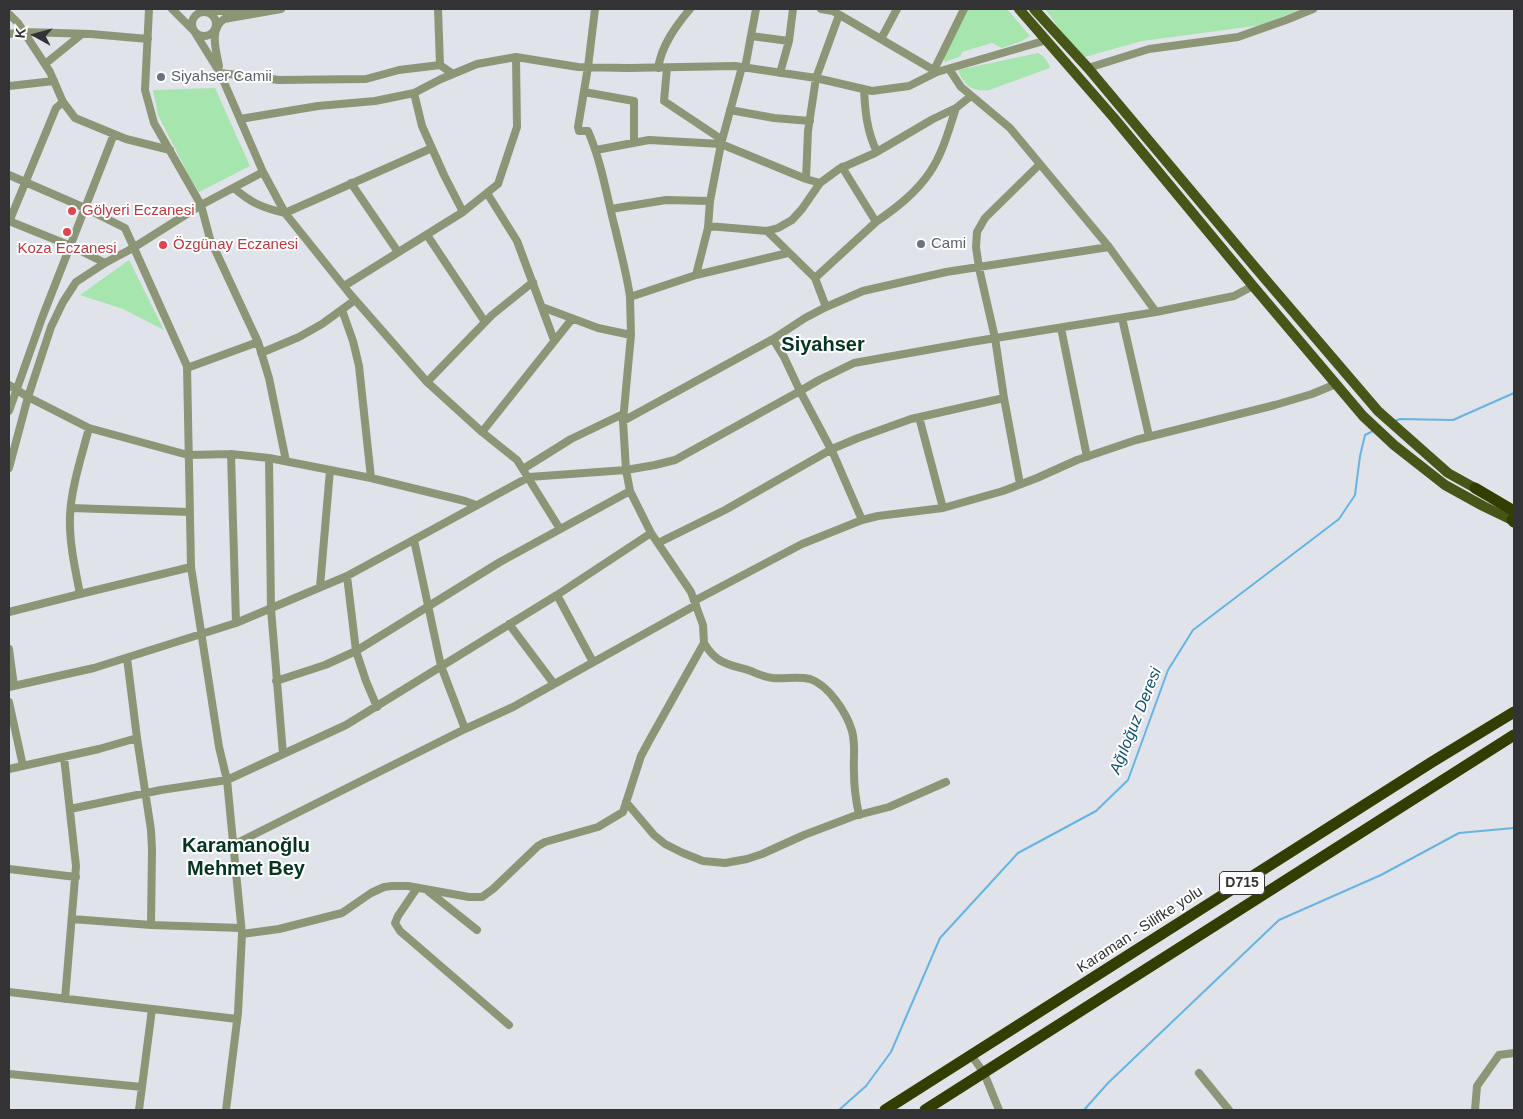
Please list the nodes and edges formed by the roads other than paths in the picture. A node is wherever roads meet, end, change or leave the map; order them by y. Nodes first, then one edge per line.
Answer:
1 (149, 9) edge
2 (172, 9) edge
3 (195, 9) edge
4 (281, 9) edge
5 (438, 9) edge
6 (595, 9) edge
7 (690, 9) edge
8 (756, 9) edge
9 (793, 9) edge
10 (821, 9) edge
11 (897, 9) edge
12 (964, 9) edge
13 (1019, 9) edge
14 (1034, 9) edge
15 (1313, 9) edge
16 (265, 10) edge
17 (206, 11) junction
18 (836, 12) edge
19 (9, 14) edge
20 (216, 27) junction
21 (194, 31) junction
22 (24, 32) junction
23 (9, 34) edge
24 (82, 34) junction
25 (751, 36) junction
26 (148, 39) junction
27 (881, 39) junction
28 (1046, 40) junction
29 (789, 41) junction
30 (516, 57) junction
31 (45, 64) junction
32 (440, 65) junction
33 (588, 68) junction
34 (662, 68) junction
35 (743, 68) junction
36 (1088, 68) junction
37 (949, 69) junction
38 (935, 71) junction
39 (220, 73) junction
40 (780, 73) junction
41 (453, 74) junction
42 (816, 78) junction
43 (54, 81) junction
44 (9, 86) edge
45 (864, 89) junction
46 (584, 92) junction
47 (414, 93) junction
48 (972, 96) junction
49 (63, 102) junction
50 (956, 108) junction
51 (730, 110) junction
52 (240, 119) junction
53 (810, 121) junction
54 (114, 134) junction
55 (634, 143) junction
56 (721, 144) junction
57 (432, 148) junction
58 (170, 150) junction
59 (596, 150) junction
60 (877, 152) junction
61 (1040, 164) junction
62 (842, 167) junction
63 (264, 172) junction
64 (9, 175) edge
65 (806, 179) junction
66 (25, 182) junction
67 (351, 183) junction
68 (820, 183) junction
69 (234, 188) junction
70 (487, 193) junction
71 (710, 201) junction
72 (201, 205) junction
73 (85, 208) junction
74 (611, 210) junction
75 (463, 212) junction
76 (285, 213) junction
77 (9, 221) edge
78 (876, 222) junction
79 (708, 226) junction
80 (766, 231) junction
81 (427, 234) junction
82 (71, 246) junction
83 (1108, 247) junction
84 (134, 248) junction
85 (398, 252) junction
86 (788, 253) junction
87 (105, 263) junction
88 (979, 268) junction
89 (696, 275) junction
90 (816, 278) junction
91 (533, 282) junction
92 (344, 286) junction
93 (1253, 286) junction
94 (630, 297) junction
95 (355, 300) junction
96 (542, 307) junction
97 (826, 307) junction
98 (342, 310) junction
99 (1156, 312) junction
100 (1122, 318) junction
101 (572, 319) junction
102 (485, 322) junction
103 (1061, 328) junction
104 (630, 335) junction
105 (773, 338) junction
106 (995, 338) junction
107 (554, 340) junction
108 (258, 342) junction
109 (261, 353) junction
110 (187, 368) junction
111 (427, 382) junction
112 (1336, 384) junction
113 (12, 387) edge
114 (800, 391) junction
115 (28, 397) junction
116 (1004, 398) junction
117 (9, 411) edge
118 (623, 417) junction
119 (919, 417) junction
120 (89, 428) junction
121 (482, 432) junction
122 (1149, 436) junction
123 (831, 449) junction
124 (231, 454) junction
125 (188, 455) junction
126 (1087, 457) junction
127 (269, 458) junction
128 (286, 461) junction
129 (9, 468) edge
130 (523, 469) junction
131 (330, 470) junction
132 (626, 470) junction
133 (528, 477) junction
134 (371, 478) junction
135 (1020, 484) junction
136 (1475, 488) junction
137 (630, 491) junction
138 (1514, 502) edge
139 (476, 505) junction
140 (71, 508) junction
141 (943, 508) junction
142 (189, 512) junction
143 (1514, 519) edge
144 (862, 520) junction
145 (560, 529) junction
146 (651, 533) junction
147 (414, 540) junction
148 (658, 544) junction
149 (191, 567) junction
150 (346, 576) junction
151 (320, 587) junction
152 (80, 594) junction
153 (557, 595) junction
154 (695, 603) junction
155 (429, 606) junction
156 (271, 609) junction
157 (9, 612) edge
158 (236, 623) junction
159 (509, 624) junction
160 (202, 635) junction
161 (704, 643) junction
162 (9, 649) edge
163 (356, 651) junction
164 (128, 658) junction
165 (593, 662) junction
166 (441, 666) junction
167 (276, 681) junction
168 (554, 684) junction
169 (11, 686) edge
170 (9, 702) edge
171 (377, 707) junction
172 (1514, 712) edge
173 (465, 730) junction
174 (1514, 736) edge
175 (137, 738) junction
176 (283, 754) junction
177 (64, 756) junction
178 (23, 766) junction
179 (9, 768) edge
180 (227, 780) junction
181 (946, 782) dead end
182 (145, 793) junction
183 (626, 802) junction
184 (70, 809) junction
185 (859, 815) junction
186 (233, 845) junction
187 (9, 869) edge
188 (76, 877) junction
189 (417, 888) junction
190 (426, 890) junction
191 (72, 919) junction
192 (151, 925) junction
193 (477, 930) dead end
194 (241, 931) junction
195 (9, 992) edge
196 (65, 999) junction
197 (152, 1009) junction
198 (237, 1019) junction
199 (509, 1025) dead end
200 (1514, 1054) edge
201 (971, 1055) junction
202 (984, 1073) junction
203 (1198, 1073) dead end
204 (9, 1074) edge
205 (142, 1087) junction
206 (139, 1110) edge
207 (226, 1110) edge
208 (885, 1110) edge
209 (925, 1110) edge
210 (999, 1110) edge
211 (1229, 1110) edge
212 (1475, 1110) edge

1 - 26 street
2 - 21 street
3 - 17 street
4 - 16 street
5 - 32 street
6 - 33 street
7 - 34 street
8 - 25 street
9 - 29 street
10 - 18 street
11 - 27 street
12 - 38 street
13 - 28 main road
14 - 36 main road
15 - 36 street
16 - 17 street
16 - 20 street
17 - 20 street
17 - 21 street
18 - 27 street
18 - 42 street
19 - 22 street
20 - 21 street
20 - 39 street
21 - 39 street
22 - 23 street
22 - 24 street
22 - 31 street
24 - 26 street
24 - 31 street
25 - 29 street
25 - 35 street
26 - 58 street
27 - 38 street
28 - 37 street
28 - 93 main road
29 - 40 street
30 - 33 street
30 - 41 street
30 - 70 street
31 - 43 street
32 - 39 street
32 - 41 street
33 - 34 street
33 - 46 street
34 - 35 street
34 - 56 street
35 - 40 street
35 - 51 street
36 - 136 main road
37 - 38 street
37 - 48 street
38 - 45 street
39 - 52 street
40 - 42 street
41 - 47 street
42 - 45 street
42 - 53 street
43 - 44 street
43 - 49 street
45 - 60 street
46 - 55 street
46 - 59 street
47 - 52 street
47 - 57 street
48 - 50 street
48 - 61 street
49 - 54 street
49 - 66 street
50 - 60 street
50 - 78 street
51 - 53 street
51 - 56 street
52 - 63 street
53 - 65 street
54 - 58 street
54 - 73 street
55 - 56 street
55 - 59 street
56 - 65 street
56 - 71 street
57 - 67 street
57 - 75 street
58 - 72 street
59 - 74 street
60 - 62 street
61 - 83 street
61 - 88 street
62 - 68 street
62 - 78 street
63 - 69 street
63 - 76 street
64 - 66 street
65 - 68 street
66 - 73 street
66 - 77 street
67 - 76 street
67 - 85 street
68 - 80 street
69 - 72 street
69 - 76 street
70 - 75 street
70 - 91 street
71 - 74 street
71 - 79 street
72 - 84 street
72 - 108 street
73 - 82 street
73 - 84 street
74 - 94 street
75 - 81 street
76 - 92 street
77 - 82 street
78 - 90 street
79 - 80 street
79 - 89 street
80 - 86 street
81 - 85 street
81 - 102 street
82 - 87 street
82 - 113 street
83 - 88 street
83 - 99 street
84 - 87 street
84 - 110 street
85 - 92 street
86 - 89 street
86 - 90 street
87 - 115 street
88 - 97 street
88 - 106 street
89 - 94 street
90 - 97 street
91 - 96 street
91 - 102 street
92 - 95 street
93 - 99 street
93 - 112 main road
94 - 104 street
95 - 98 street
95 - 111 street
96 - 101 street
96 - 107 street
97 - 105 street
98 - 109 street
98 - 134 street
99 - 100 street
100 - 103 street
100 - 122 street
101 - 104 street
101 - 107 street
102 - 111 street
103 - 106 street
103 - 126 street
104 - 118 street
105 - 114 street
105 - 118 street
106 - 114 street
106 - 116 street
107 - 121 street
108 - 109 street
108 - 110 street
109 - 128 street
110 - 125 street
111 - 121 street
112 - 122 street
112 - 143 main road
113 - 115 street
113 - 117 street
114 - 123 street
114 - 132 street
115 - 120 street
115 - 129 street
116 - 119 street
116 - 135 street
118 - 130 street
118 - 132 street
119 - 123 street
119 - 141 street
120 - 125 street
120 - 140 street
121 - 130 street
122 - 126 street
123 - 144 street
123 - 148 street
124 - 125 street
124 - 127 street
124 - 158 street
125 - 142 street
126 - 135 street
127 - 128 street
127 - 156 street
128 - 131 street
130 - 133 street
131 - 134 street
131 - 151 street
132 - 133 street
132 - 137 street
133 - 139 street
133 - 145 street
134 - 139 street
135 - 141 street
136 - 138 highway
136 - 143 highway
137 - 145 street
137 - 146 street
139 - 147 street
140 - 142 street
140 - 152 street
141 - 144 street
142 - 149 street
144 - 154 street
145 - 155 street
146 - 148 street
146 - 153 street
147 - 150 street
147 - 155 street
148 - 154 street
149 - 152 street
149 - 160 street
150 - 151 street
150 - 163 street
151 - 156 street
152 - 157 street
153 - 159 street
153 - 165 street
154 - 161 street
154 - 165 street
155 - 163 street
155 - 166 street
156 - 158 street
156 - 167 street
158 - 160 street
159 - 166 street
159 - 168 street
160 - 164 street
160 - 180 street
161 - 183 street
161 - 185 street
162 - 169 street
163 - 167 street
163 - 171 street
164 - 169 street
164 - 175 street
165 - 168 street
166 - 171 street
166 - 173 street
167 - 176 street
168 - 173 street
170 - 178 street
171 - 176 street
172 - 201 highway, Karaman - Silifke yolu / D715
173 - 186 street
174 - 202 highway, D715
175 - 177 street
175 - 182 street
176 - 180 street
177 - 178 street
177 - 184 street
178 - 179 street
180 - 182 street
180 - 186 street
181 - 185 street
182 - 184 street
182 - 192 street
183 - 185 street
183 - 190 street
184 - 188 street
186 - 194 street
187 - 188 street
188 - 191 street
189 - 190 street
189 - 194 street
189 - 199 street
190 - 193 street
191 - 192 street
191 - 196 street
192 - 194 street
194 - 198 street
195 - 196 street
196 - 197 street
197 - 198 street
197 - 205 street
198 - 207 street
200 - 212 street
201 - 202 street
201 - 208 highway, Karaman - Silifke yolu / D715
202 - 209 highway, D715
202 - 210 street
203 - 211 street
204 - 205 street
205 - 206 street

